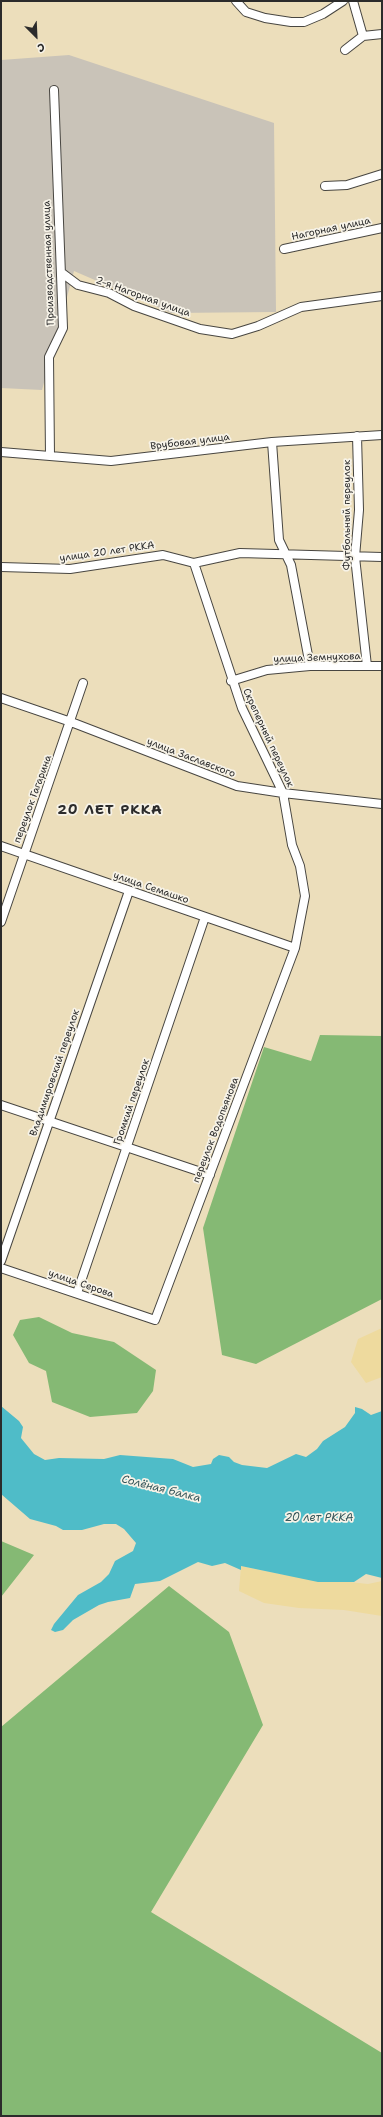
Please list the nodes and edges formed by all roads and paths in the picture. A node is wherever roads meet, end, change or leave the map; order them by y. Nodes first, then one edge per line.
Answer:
1 (236, 1) edge
2 (343, 1) edge
3 (353, 1) edge
4 (382, 34) edge
5 (363, 36) junction
6 (346, 50) dead end
7 (54, 90) dead end
8 (382, 174) edge
9 (325, 186) dead end
10 (382, 228) edge
11 (284, 249) dead end
12 (62, 273) junction
13 (382, 296) edge
14 (382, 435) edge
15 (357, 436) junction
16 (272, 442) junction
17 (1, 452) edge
18 (50, 456) junction
19 (285, 554) junction
20 (355, 557) junction
21 (382, 557) edge
22 (194, 563) junction
23 (1, 567) edge
24 (310, 666) junction
25 (366, 666) junction
26 (382, 666) edge
27 (231, 681) junction
28 (83, 682) dead end
29 (1, 698) edge
30 (71, 722) junction
31 (283, 793) junction
32 (382, 804) edge
33 (1, 846) edge
34 (23, 854) junction
35 (129, 891) junction
36 (205, 917) junction
37 (1, 922) edge
38 (295, 948) junction
39 (1, 1105) edge
40 (49, 1121) junction
41 (128, 1147) junction
42 (210, 1175) junction
43 (1, 1261) edge
44 (1, 1268) edge
45 (77, 1294) junction
46 (155, 1320) joint

1 - 2 street
3 - 5 street
4 - 5 street
5 - 6 street
7 - 12 street, Производственная улица
8 - 9 street
10 - 11 street, Нагорная улица
12 - 13 street, 2-я Нагорная улица
12 - 18 street, Производственная улица
14 - 15 street, Врубовая улица
15 - 16 street, Врубовая улица
15 - 20 street, Футбольный переулок
16 - 18 street, Врубовая улица
16 - 19 street
17 - 18 street, Врубовая улица
19 - 20 street, улица 20 лет РККА
19 - 22 street, улица 20 лет РККА
19 - 24 street
20 - 21 street, улица 20 лет РККА
20 - 25 street, Футбольный переулок
22 - 23 street, улица 20 лет РККА
22 - 27 street, Скреперный переулок
24 - 25 street, улица Земнухова
24 - 27 street, улица Земнухова
25 - 26 street, улица Земнухова
27 - 31 street, Скреперный переулок
28 - 30 street, переулок Гагарина
29 - 30 street, улица Заславского
30 - 31 street, улица Заславского
30 - 34 street, переулок Гагарина
31 - 32 street, улица Заславского
31 - 38 street, Скреперный переулок
33 - 34 street, улица Семашко
34 - 35 street, улица Семашко
34 - 37 street, переулок Гагарина
35 - 36 street, улица Семашко
35 - 40 street, Владимировский переулок
36 - 38 street, улица Семашко
36 - 41 street, Громкий переулок
38 - 42 street, переулок Водопьянова
39 - 40 street
40 - 41 street
40 - 43 street, Владимировский переулок
41 - 42 street
41 - 45 street, Громкий переулок
42 - 46 street, переулок Водопьянова
44 - 45 street, улица Серова
45 - 46 street, улица Серова

